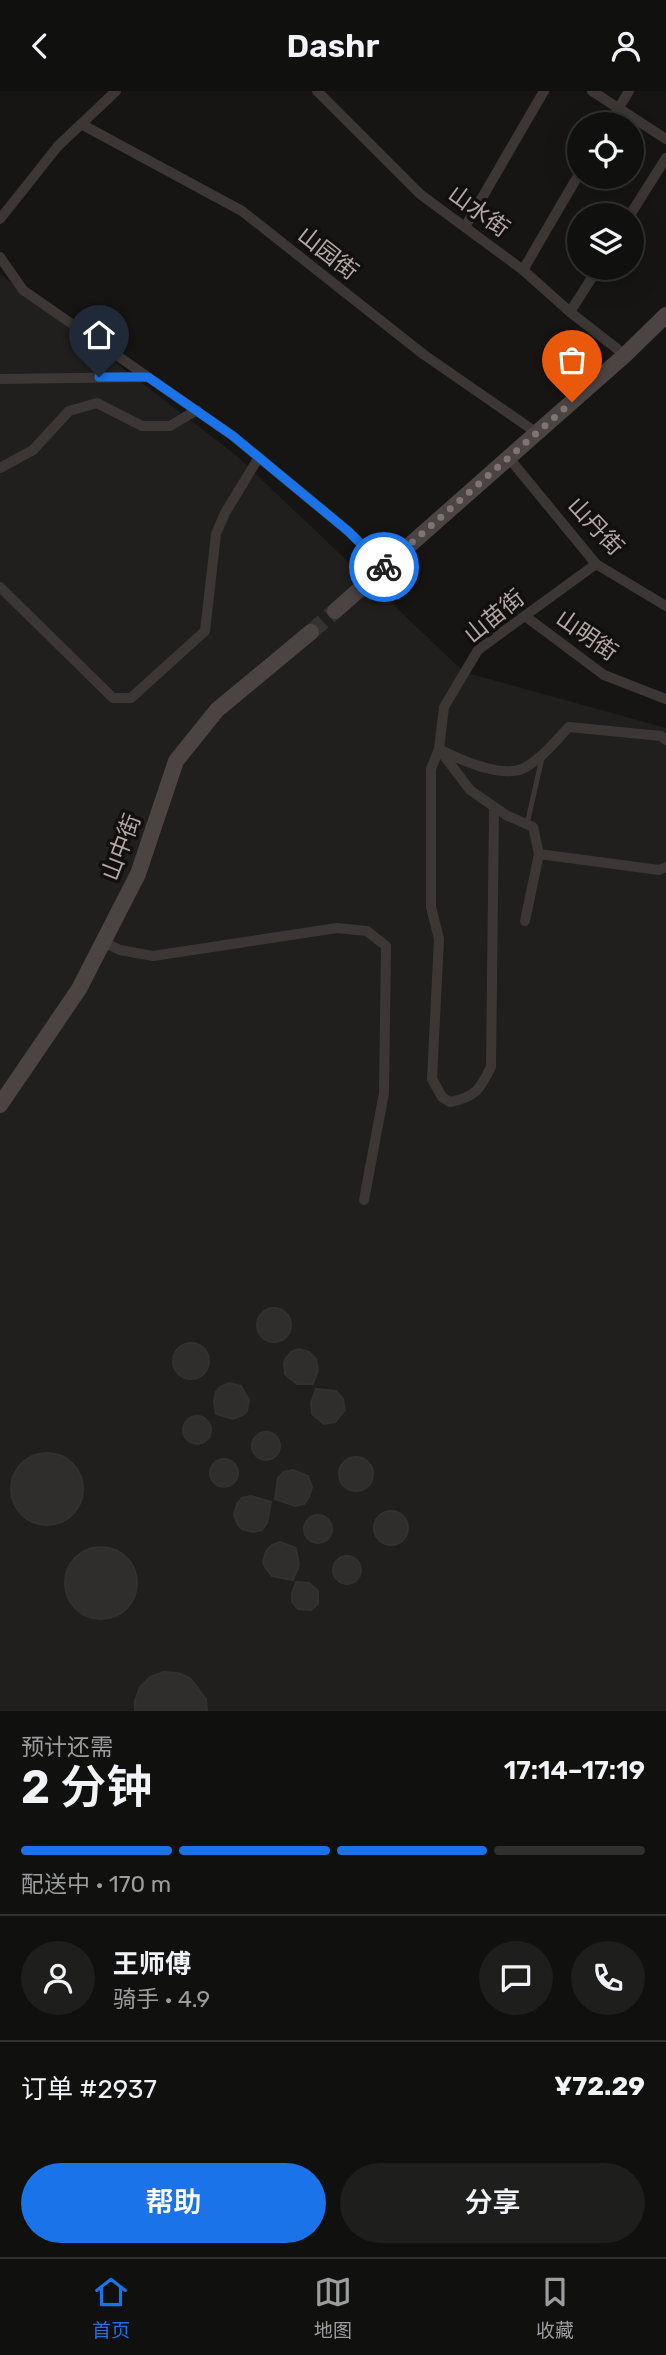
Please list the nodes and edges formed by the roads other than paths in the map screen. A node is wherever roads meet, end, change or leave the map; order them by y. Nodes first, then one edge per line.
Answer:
1 (116, 91) edge
2 (317, 91) edge
3 (544, 91) edge
4 (592, 91) edge
5 (629, 91) edge
6 (619, 107) junction
7 (616, 112) edge
8 (81, 124) junction
9 (666, 139) edge
10 (666, 157) edge
11 (570, 189) edge
12 (637, 203) edge
13 (0, 219) edge
14 (465, 227) junction
15 (0, 257) edge
16 (523, 270) junction
17 (590, 280) edge
18 (570, 312) junction
19 (666, 315) edge
20 (625, 355) junction
21 (148, 377) junction
22 (0, 379) edge
23 (197, 410) junction
24 (537, 433) junction
25 (259, 457) junction
26 (509, 458) junction
27 (0, 468) edge
28 (596, 564) junction
29 (385, 567) junction
30 (0, 587) edge
31 (666, 606) edge
32 (335, 611) tunnel mouth
33 (525, 616) junction
34 (311, 632) tunnel mouth
35 (666, 699) edge
36 (666, 740) edge
37 (439, 749) junction
38 (543, 755) junction
39 (494, 807) junction
40 (527, 825) junction
41 (540, 854) junction
42 (666, 867) edge
43 (526, 921) dead end
44 (103, 942) junction
45 (0, 1105) edge
46 (364, 1200) dead end

1 - 8 street
2 - 14 street, 山水街
3 - 14 street
4 - 6 street
5 - 6 street
6 - 7 street
6 - 9 street
8 - 13 street
8 - 24 street, 山园街
10 - 12 street
11 - 16 street
14 - 16 street, 山水街
15 - 21 street
16 - 18 street, 山水街
17 - 18 street
18 - 20 street, 山水街
19 - 20 street
20 - 24 street
21 - 22 street
21 - 23 street
23 - 25 street
23 - 27 street
24 - 26 street
25 - 29 street
25 - 30 street
26 - 28 street, 山丹街
26 - 29 street
28 - 31 street, 山丹街
28 - 33 street, 山苗街
29 - 32 street
33 - 35 street, 山明街
33 - 37 street, 山苗街
34 - 44 street, 山中街
36 - 38 street
37 - 38 street
37 - 39 street
37 - 39 street, 山苗街
38 - 40 lane
39 - 40 street
40 - 41 street
41 - 42 street
41 - 43 street
44 - 45 street, 山中街
44 - 46 street

